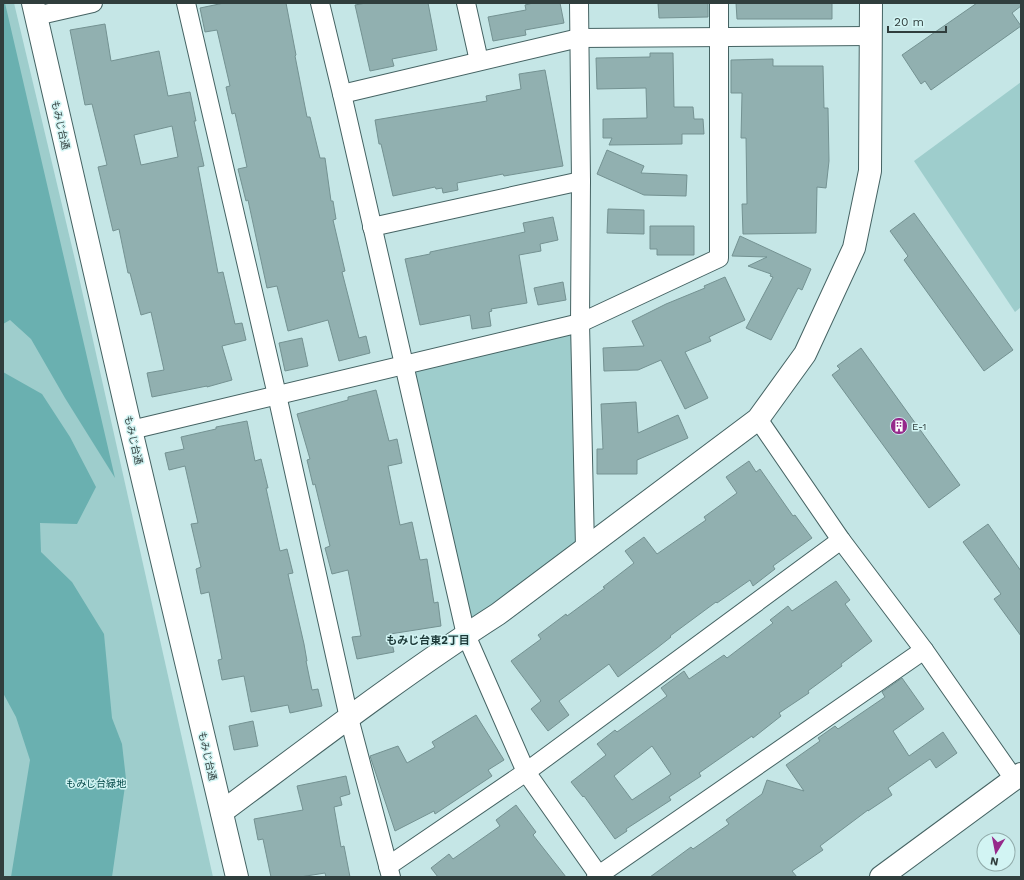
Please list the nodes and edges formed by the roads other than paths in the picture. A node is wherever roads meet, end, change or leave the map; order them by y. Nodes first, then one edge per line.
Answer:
1 (93, 3) edge
2 (186, 3) edge
3 (320, 3) edge
4 (466, 3) edge
5 (579, 3) edge
6 (719, 3) edge
7 (871, 3) edge
8 (35, 9) edge
9 (719, 36) junction
10 (871, 36) junction
11 (579, 38) junction
12 (479, 61) junction
13 (342, 94) junction
14 (581, 181) junction
15 (372, 227) junction
16 (580, 323) junction
17 (404, 364) junction
18 (277, 395) junction
19 (758, 419) junction
20 (131, 430) junction
21 (841, 540) junction
22 (585, 548) junction
23 (466, 635) junction
24 (924, 650) junction
25 (349, 718) junction
26 (526, 772) junction
27 (1017, 776) edge
28 (222, 812) junction
29 (389, 871) edge
30 (598, 876) edge
31 (237, 877) edge
32 (881, 877) edge

1 - 8 street
2 - 18 street
3 - 13 street
4 - 12 street
5 - 11 street
6 - 9 street
7 - 10 street
8 - 20 street, もみじ台通
9 - 10 street
9 - 11 street
9 - 16 street
10 - 19 street
11 - 12 street
11 - 14 street
12 - 13 street
13 - 15 street
14 - 15 street
14 - 16 street
15 - 17 street
16 - 17 street
16 - 22 street
17 - 18 street
17 - 23 street
18 - 20 street
18 - 25 street
19 - 21 street
19 - 22 street
20 - 28 street, もみじ台通
21 - 24 street
21 - 26 street
22 - 23 street
23 - 25 street
23 - 26 street
24 - 27 street
24 - 30 street
25 - 28 street
25 - 29 street
26 - 29 street
26 - 30 street
27 - 32 street
28 - 31 street, もみじ台通

